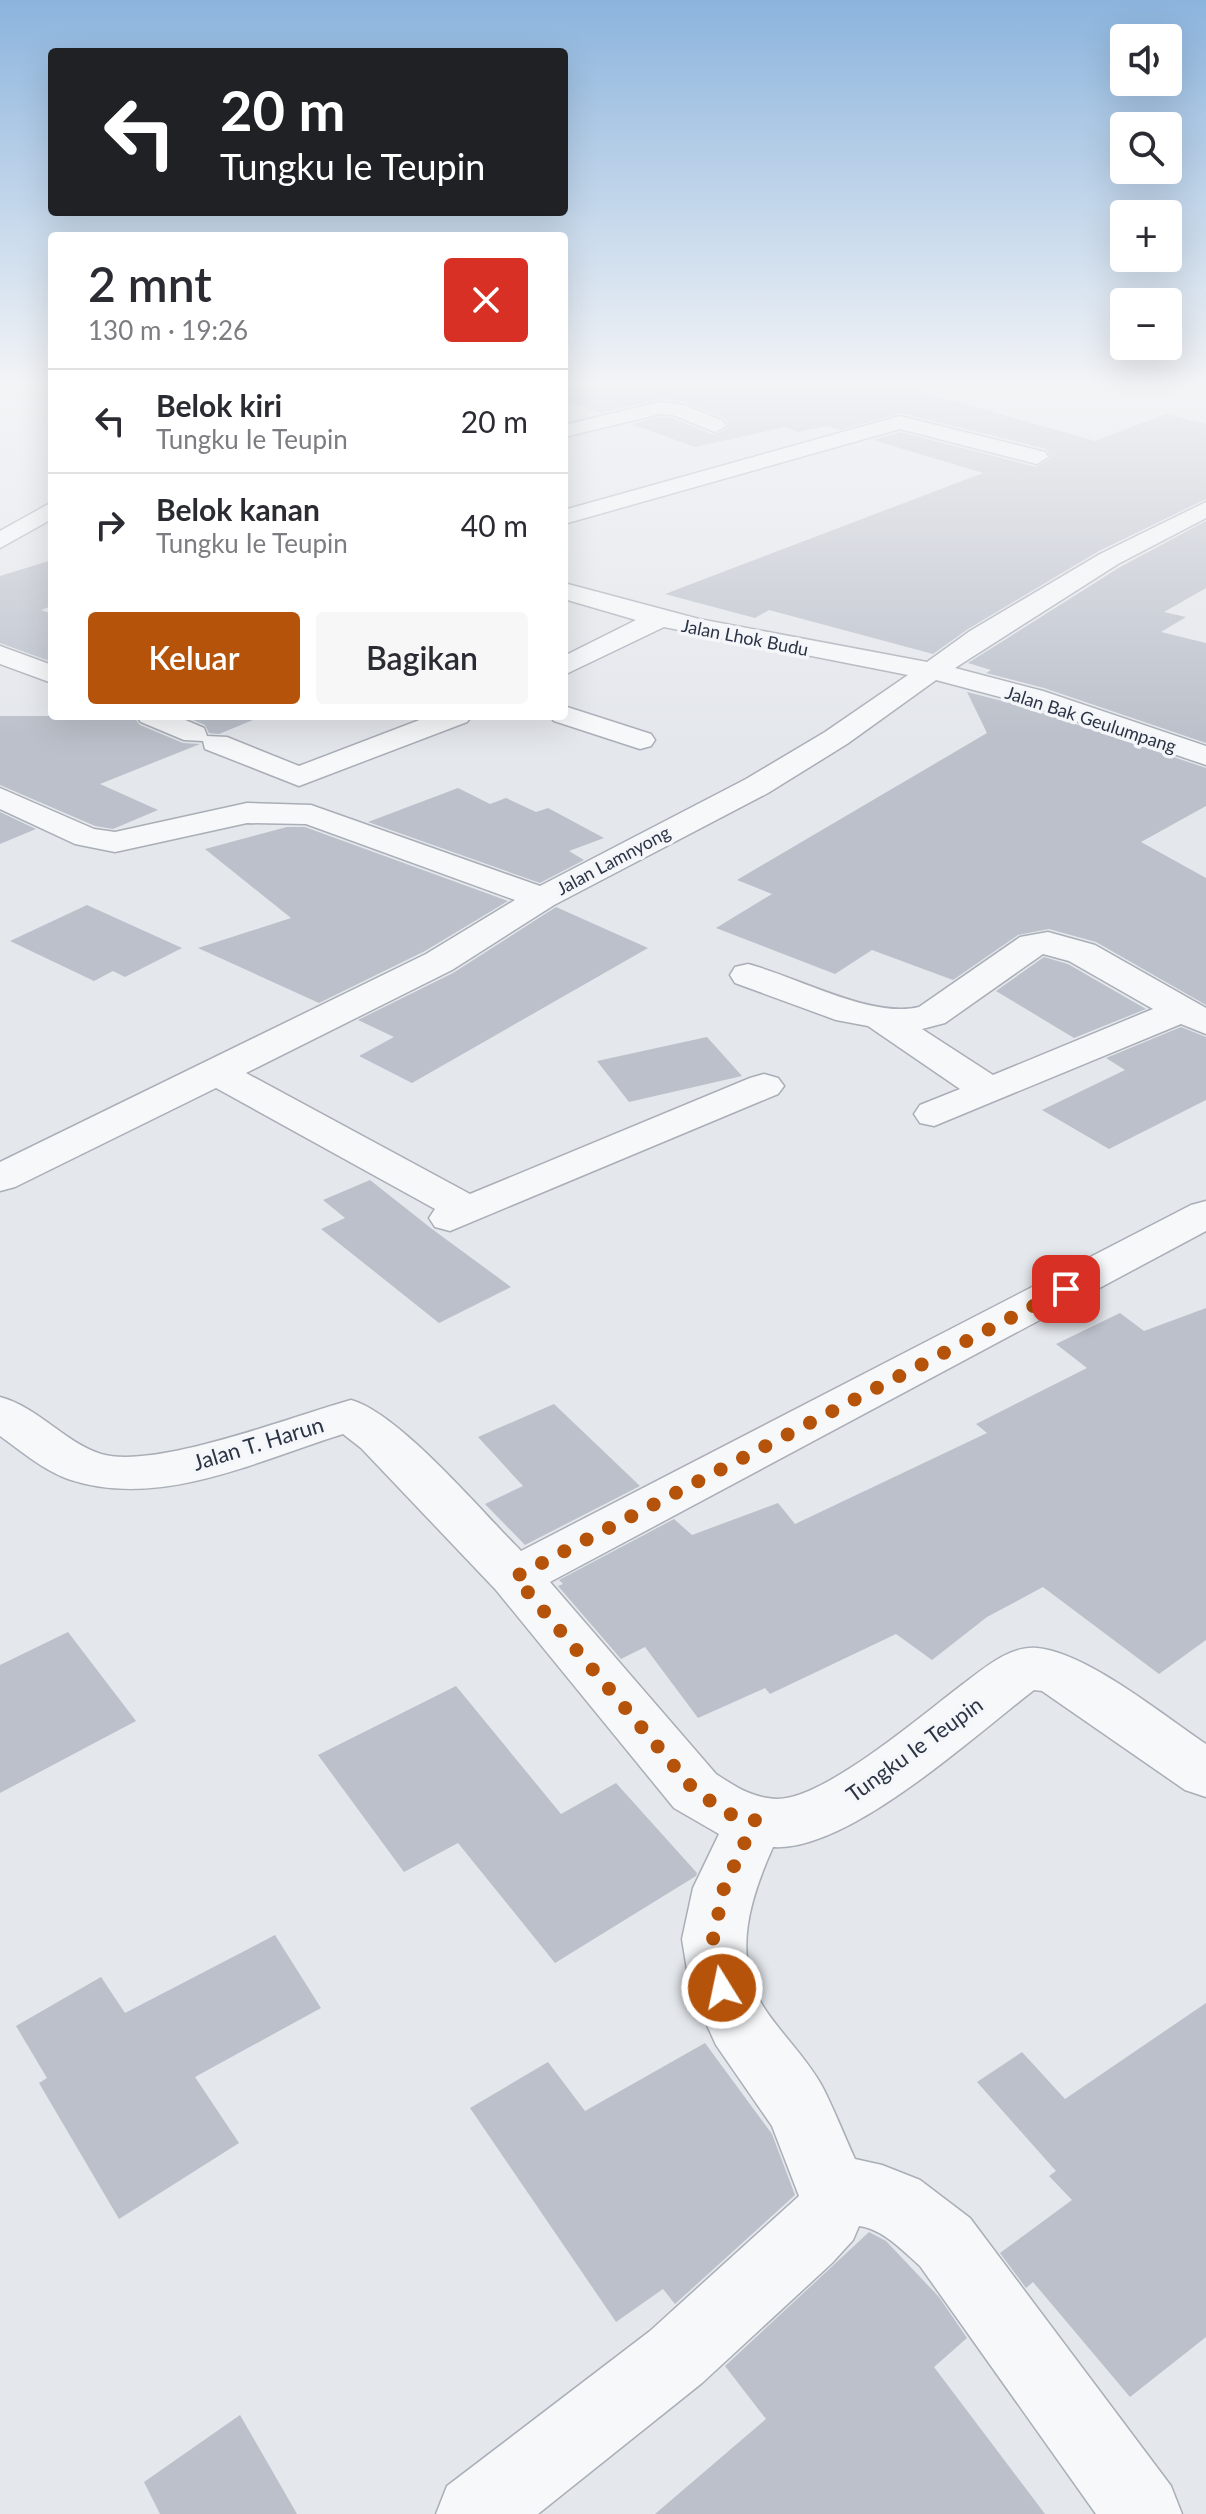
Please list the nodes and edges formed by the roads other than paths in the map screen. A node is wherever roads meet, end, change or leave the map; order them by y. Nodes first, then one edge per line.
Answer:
1 (616, 502) edge
2 (48, 511) edge
3 (568, 516) edge
4 (1199, 517) edge
5 (0, 541) edge
6 (568, 592) edge
7 (659, 619) junction
8 (0, 654) edge
9 (568, 665) edge
10 (929, 671) junction
11 (48, 673) edge
12 (568, 716) edge
13 (161, 720) edge
14 (447, 720) edge
15 (640, 740) dead end
16 (1206, 756) edge
17 (0, 797) edge
18 (542, 898) junction
19 (748, 975) dead end
20 (1194, 1016) edge
21 (883, 1020) junction
22 (218, 1074) junction
23 (764, 1086) dead end
24 (990, 1091) junction
25 (934, 1114) dead end
26 (0, 1178) edge
27 (1206, 1214) edge
28 (0, 1413) edge
29 (515, 1577) junction
30 (1198, 1754) edge
31 (755, 1820) junction
32 (835, 2193) junction
33 (475, 2514) edge
34 (1143, 2514) edge

1 - 3 street
2 - 5 street
4 - 10 street, Jalan Lamnyong
6 - 7 street, Jalan Lhok Budu
7 - 9 street
7 - 10 street, Jalan Lhok Budu
8 - 11 street
10 - 16 street, Jalan Bak Geulumpang
10 - 18 street, Jalan Lamnyong
12 - 15 street
13 - 14 street
17 - 18 street
18 - 22 street, Jalan Lamnyong
19 - 21 street
20 - 21 street
20 - 24 street
21 - 24 street
22 - 23 street
22 - 26 street, Jalan Lamnyong
24 - 25 street
27 - 29 street
28 - 29 street, Jalan T. Harun
29 - 31 street, Tungku Ie Teupin
30 - 31 street, Tungku Ie Teupin
31 - 32 street
32 - 33 street
32 - 34 street

